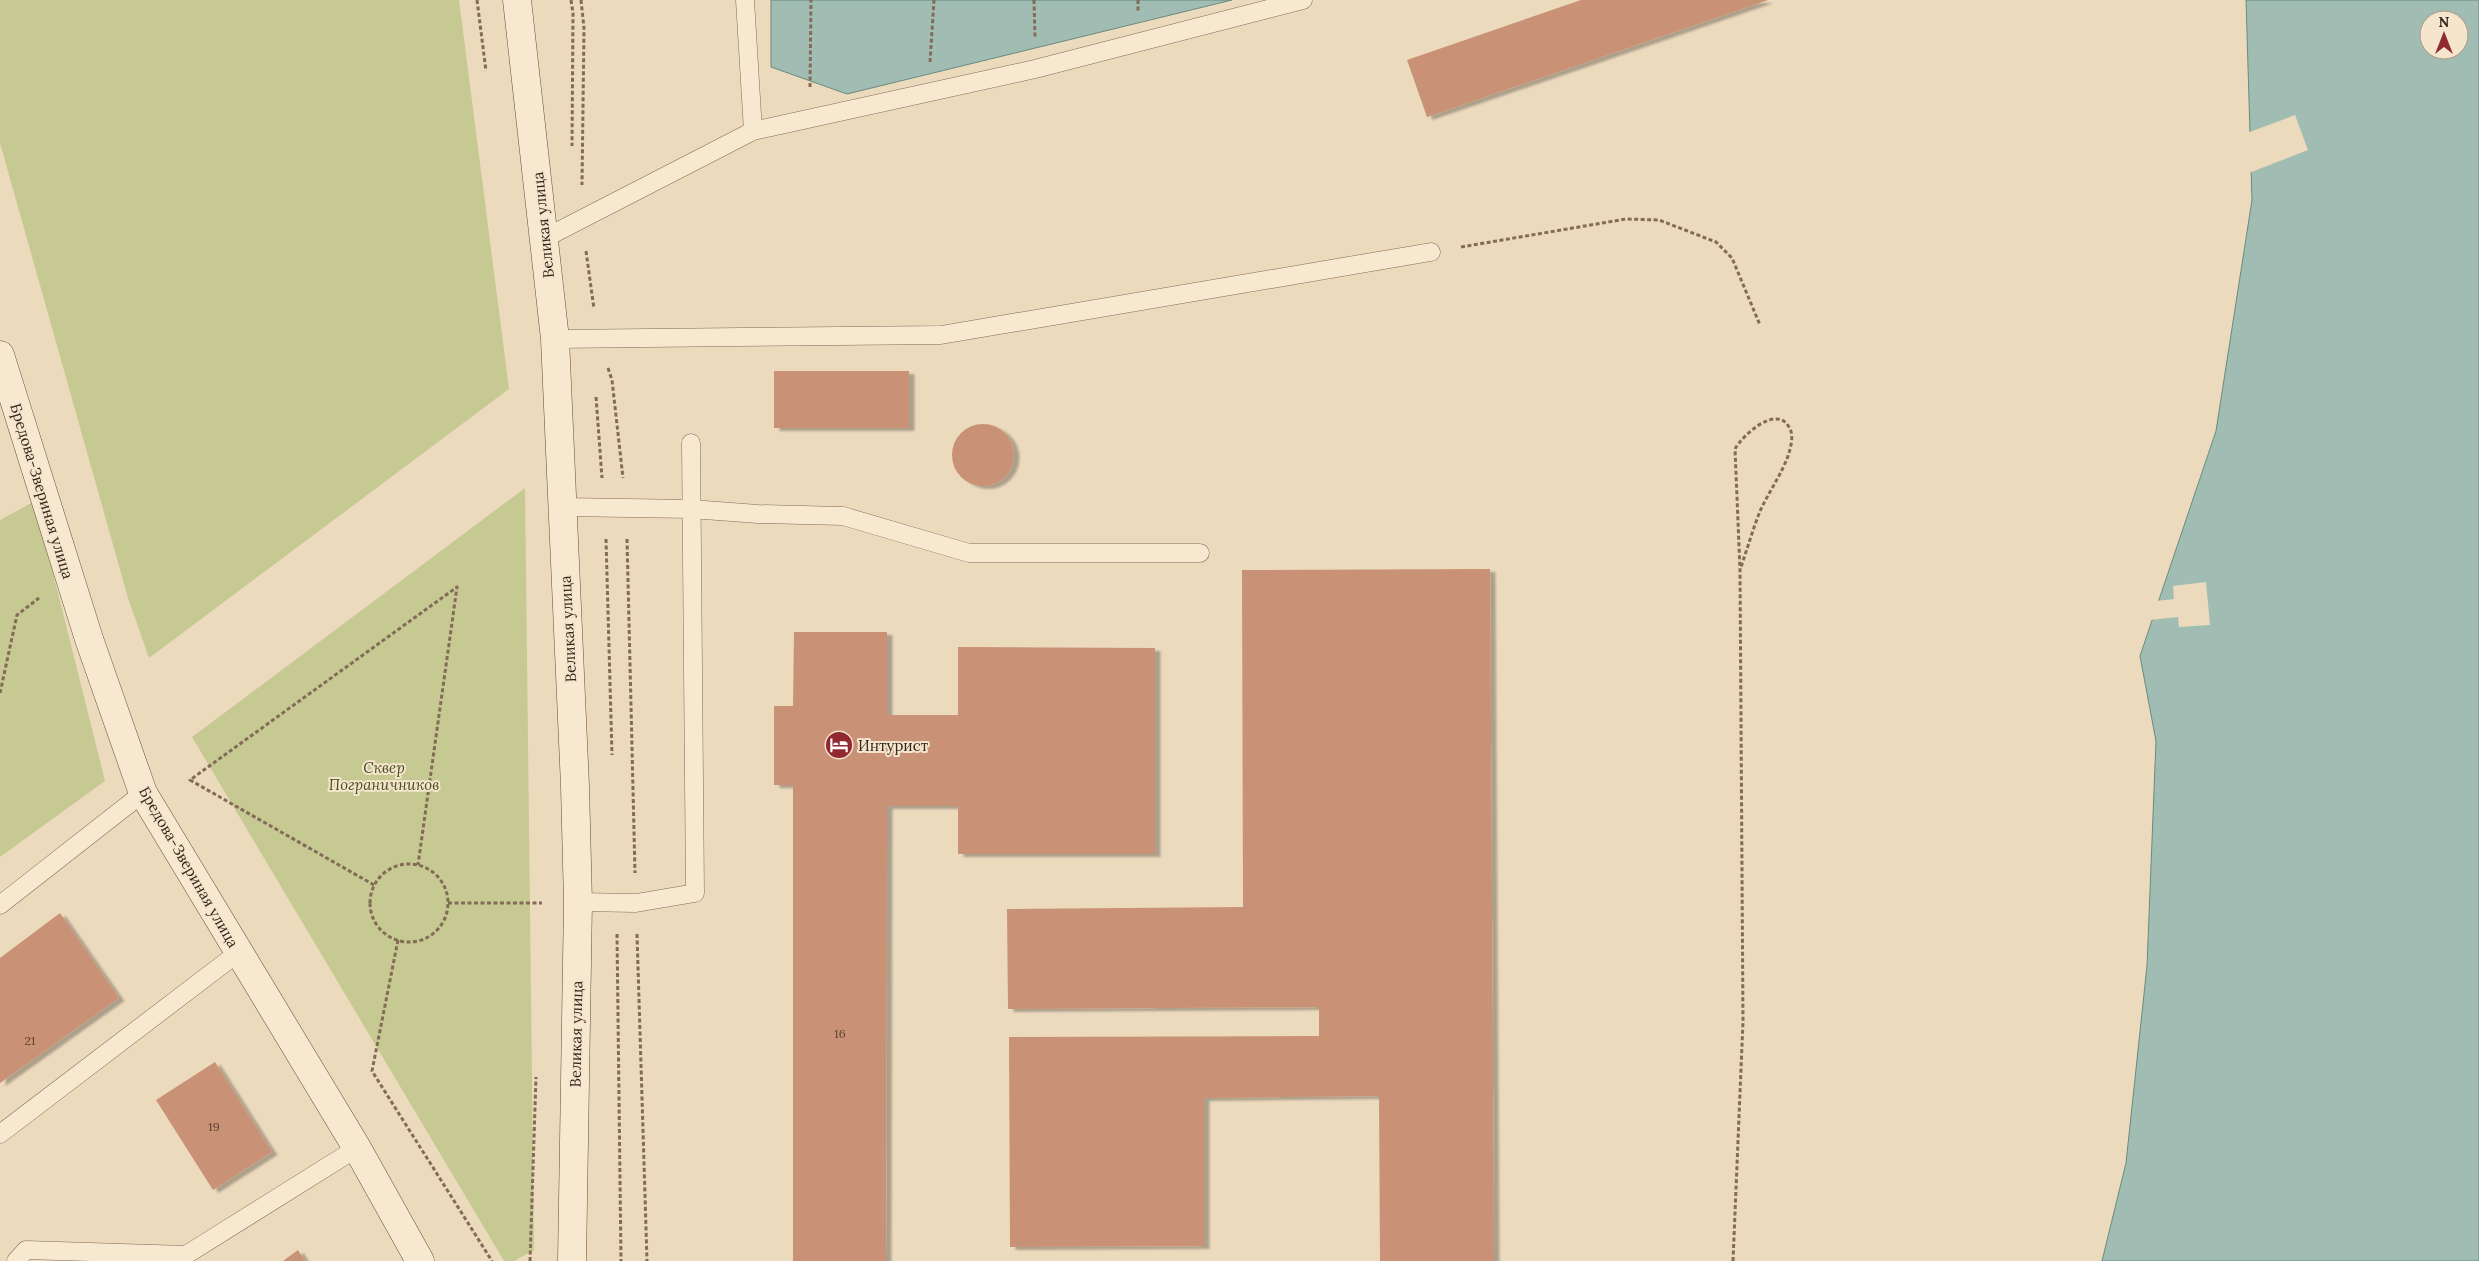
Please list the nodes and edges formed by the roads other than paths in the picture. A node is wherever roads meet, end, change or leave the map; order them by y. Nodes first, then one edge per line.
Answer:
1 (517, 0) edge
2 (745, 0) edge
3 (1303, 0) edge
4 (753, 131) junction
5 (545, 238) junction
6 (1432, 252) road end
7 (555, 339) junction
8 (0, 355) edge
9 (9, 413) edge
10 (691, 443) dead end
11 (563, 507) junction
12 (691, 509) junction
13 (1200, 553) dead end
14 (143, 793) junction
15 (578, 902) junction
16 (0, 905) edge
17 (239, 952) junction
18 (0, 1134) edge
19 (357, 1148) junction
20 (16, 1261) edge
21 (420, 1261) edge
22 (572, 1261) edge

1 - 5 main road, Великая улица
2 - 4 lane
3 - 4 lane
4 - 5 lane
5 - 7 main road, Великая улица
6 - 7 lane
7 - 11 main road, Великая улица
8 - 9 main road, Бредова-Звериная улица
9 - 14 main road, Бредова-Звериная улица
10 - 12 lane
11 - 12 lane
11 - 15 main road, Великая улица
12 - 13 lane
12 - 15 lane
14 - 16 lane
14 - 17 main road, Бредова-Звериная улица
15 - 22 main road, Великая улица
17 - 18 lane
17 - 19 main road, Бредова-Звериная улица
19 - 20 lane
19 - 21 main road, Бредова-Звериная улица

